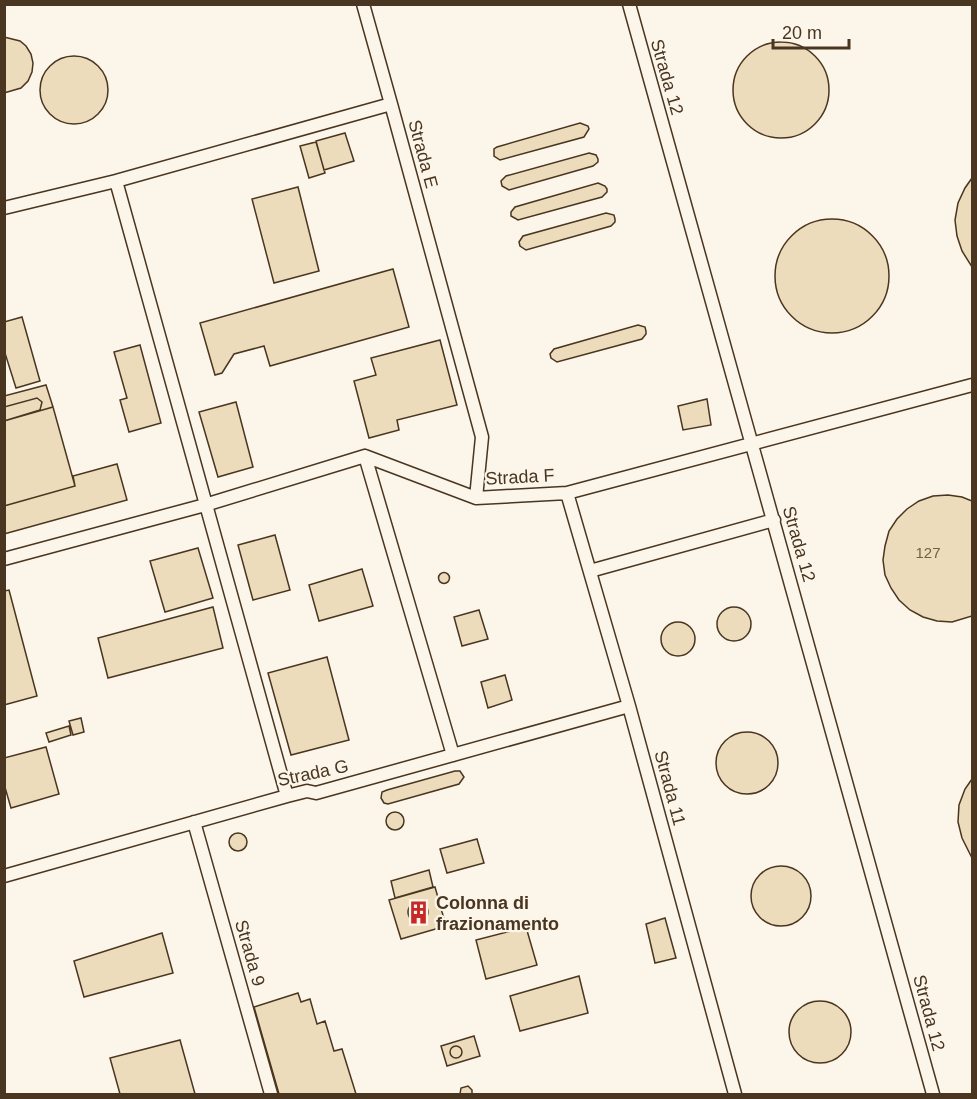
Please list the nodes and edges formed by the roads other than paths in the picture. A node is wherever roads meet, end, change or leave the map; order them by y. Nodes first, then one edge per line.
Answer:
1 (363, 4) edge
2 (628, 4) edge
3 (391, 104) junction
4 (116, 181) junction
5 (4, 208) edge
6 (972, 385) edge
7 (752, 443) junction
8 (364, 456) junction
9 (567, 493) junction
10 (476, 498) junction
11 (205, 505) junction
12 (774, 520) junction
13 (4, 559) edge
14 (590, 571) junction
15 (629, 706) junction
16 (453, 755) junction
17 (286, 796) junction
18 (194, 822) junction
19 (4, 876) edge
20 (271, 1095) edge
21 (735, 1095) edge
22 (933, 1095) edge

1 - 3 lane
2 - 7 lane, Strada 12
3 - 4 lane, Strada E
3 - 10 lane, Strada E
4 - 5 lane, Strada E
4 - 11 lane
6 - 7 lane, Strada F
7 - 9 lane, Strada F
7 - 12 lane, Strada 12
8 - 10 lane, Strada F
8 - 11 lane
8 - 16 lane
9 - 10 lane, Strada F
9 - 14 lane, Strada 11
11 - 13 lane
11 - 17 lane
12 - 14 lane
12 - 22 lane, Strada 12
14 - 15 lane, Strada 11
15 - 16 lane, Strada G
15 - 21 lane, Strada 11
16 - 17 lane, Strada G
17 - 18 lane, Strada G
18 - 19 lane, Strada G
18 - 20 lane, Strada 9

